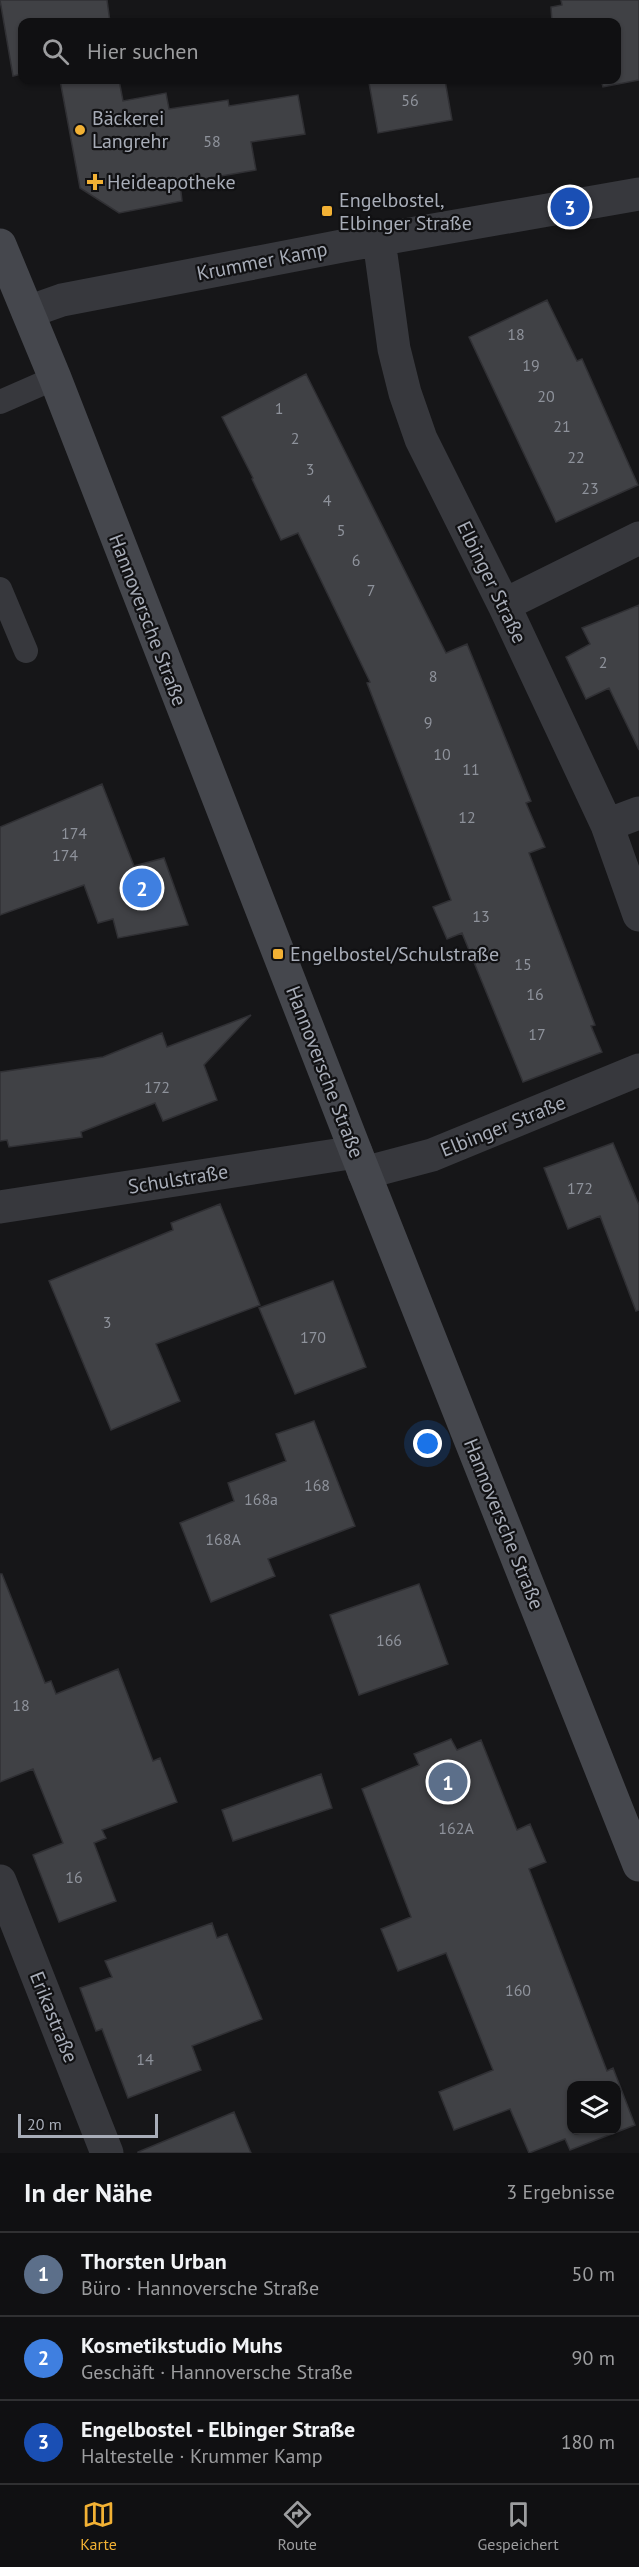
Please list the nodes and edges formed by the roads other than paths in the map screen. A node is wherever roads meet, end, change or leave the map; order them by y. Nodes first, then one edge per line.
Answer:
1 (639, 194) edge
2 (380, 240) junction
3 (0, 245) edge
4 (28, 312) junction
5 (55, 378) junction
6 (0, 402) edge
7 (639, 538) edge
8 (0, 589) edge
9 (504, 605) junction
10 (26, 651) dead end
11 (639, 813) edge
12 (607, 825) junction
13 (639, 915) edge
14 (639, 1070) edge
15 (360, 1162) junction
16 (0, 1207) edge
17 (639, 1866) edge
18 (0, 1881) edge
19 (107, 2153) edge

1 - 2 street, Krummer Kamp
2 - 4 street, Krummer Kamp
2 - 9 street, Elbinger Straße
3 - 4 street, Hannoversche Straße
4 - 5 street, Hannoversche Straße
5 - 6 lane
5 - 15 street, Hannoversche Straße
7 - 9 street
8 - 10 lane
9 - 12 street, Elbinger Straße
11 - 12 street
12 - 13 street, Elbinger Straße
14 - 15 street, Elbinger Straße
15 - 16 street, Schulstraße
15 - 17 street, Hannoversche Straße
18 - 19 street, Erikastraße

